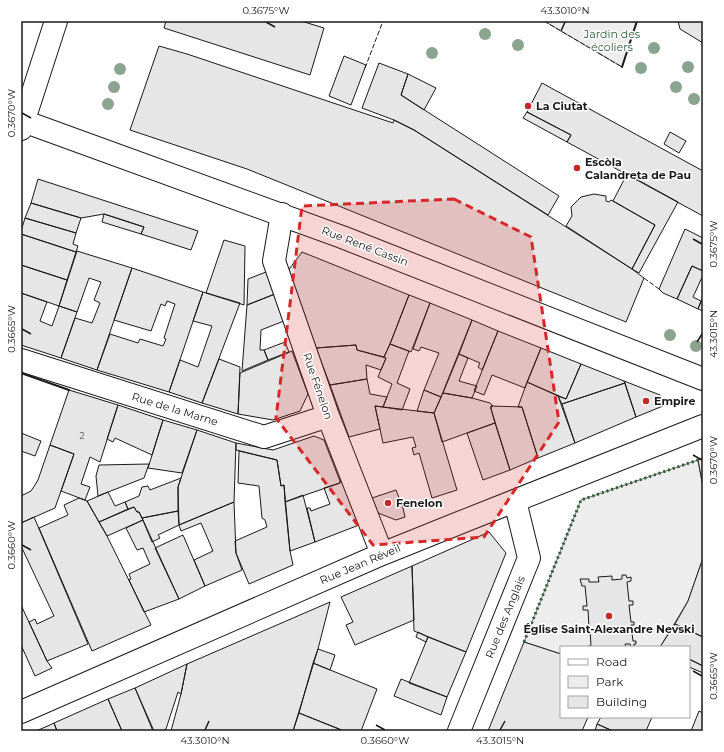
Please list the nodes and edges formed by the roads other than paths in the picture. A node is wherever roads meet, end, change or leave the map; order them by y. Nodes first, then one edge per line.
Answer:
1 (56, 21) edge
2 (22, 125) edge
3 (282, 214) junction
4 (21, 360) edge
5 (703, 379) edge
6 (328, 416) junction
7 (703, 426) edge
8 (515, 501) junction
9 (382, 554) junction
10 (21, 712) edge
11 (459, 731) edge

1 - 2 street
2 - 3 street, Rue René Cassin
3 - 5 street, Rue René Cassin
3 - 6 street, Rue Fénelon
4 - 6 street, Rue de la Marne
6 - 9 street, Rue Fénelon
7 - 8 street, Rue Jean Réveil
8 - 9 street, Rue Jean Réveil
8 - 11 street, Rue des Anglais
9 - 10 street, Rue Jean Réveil

